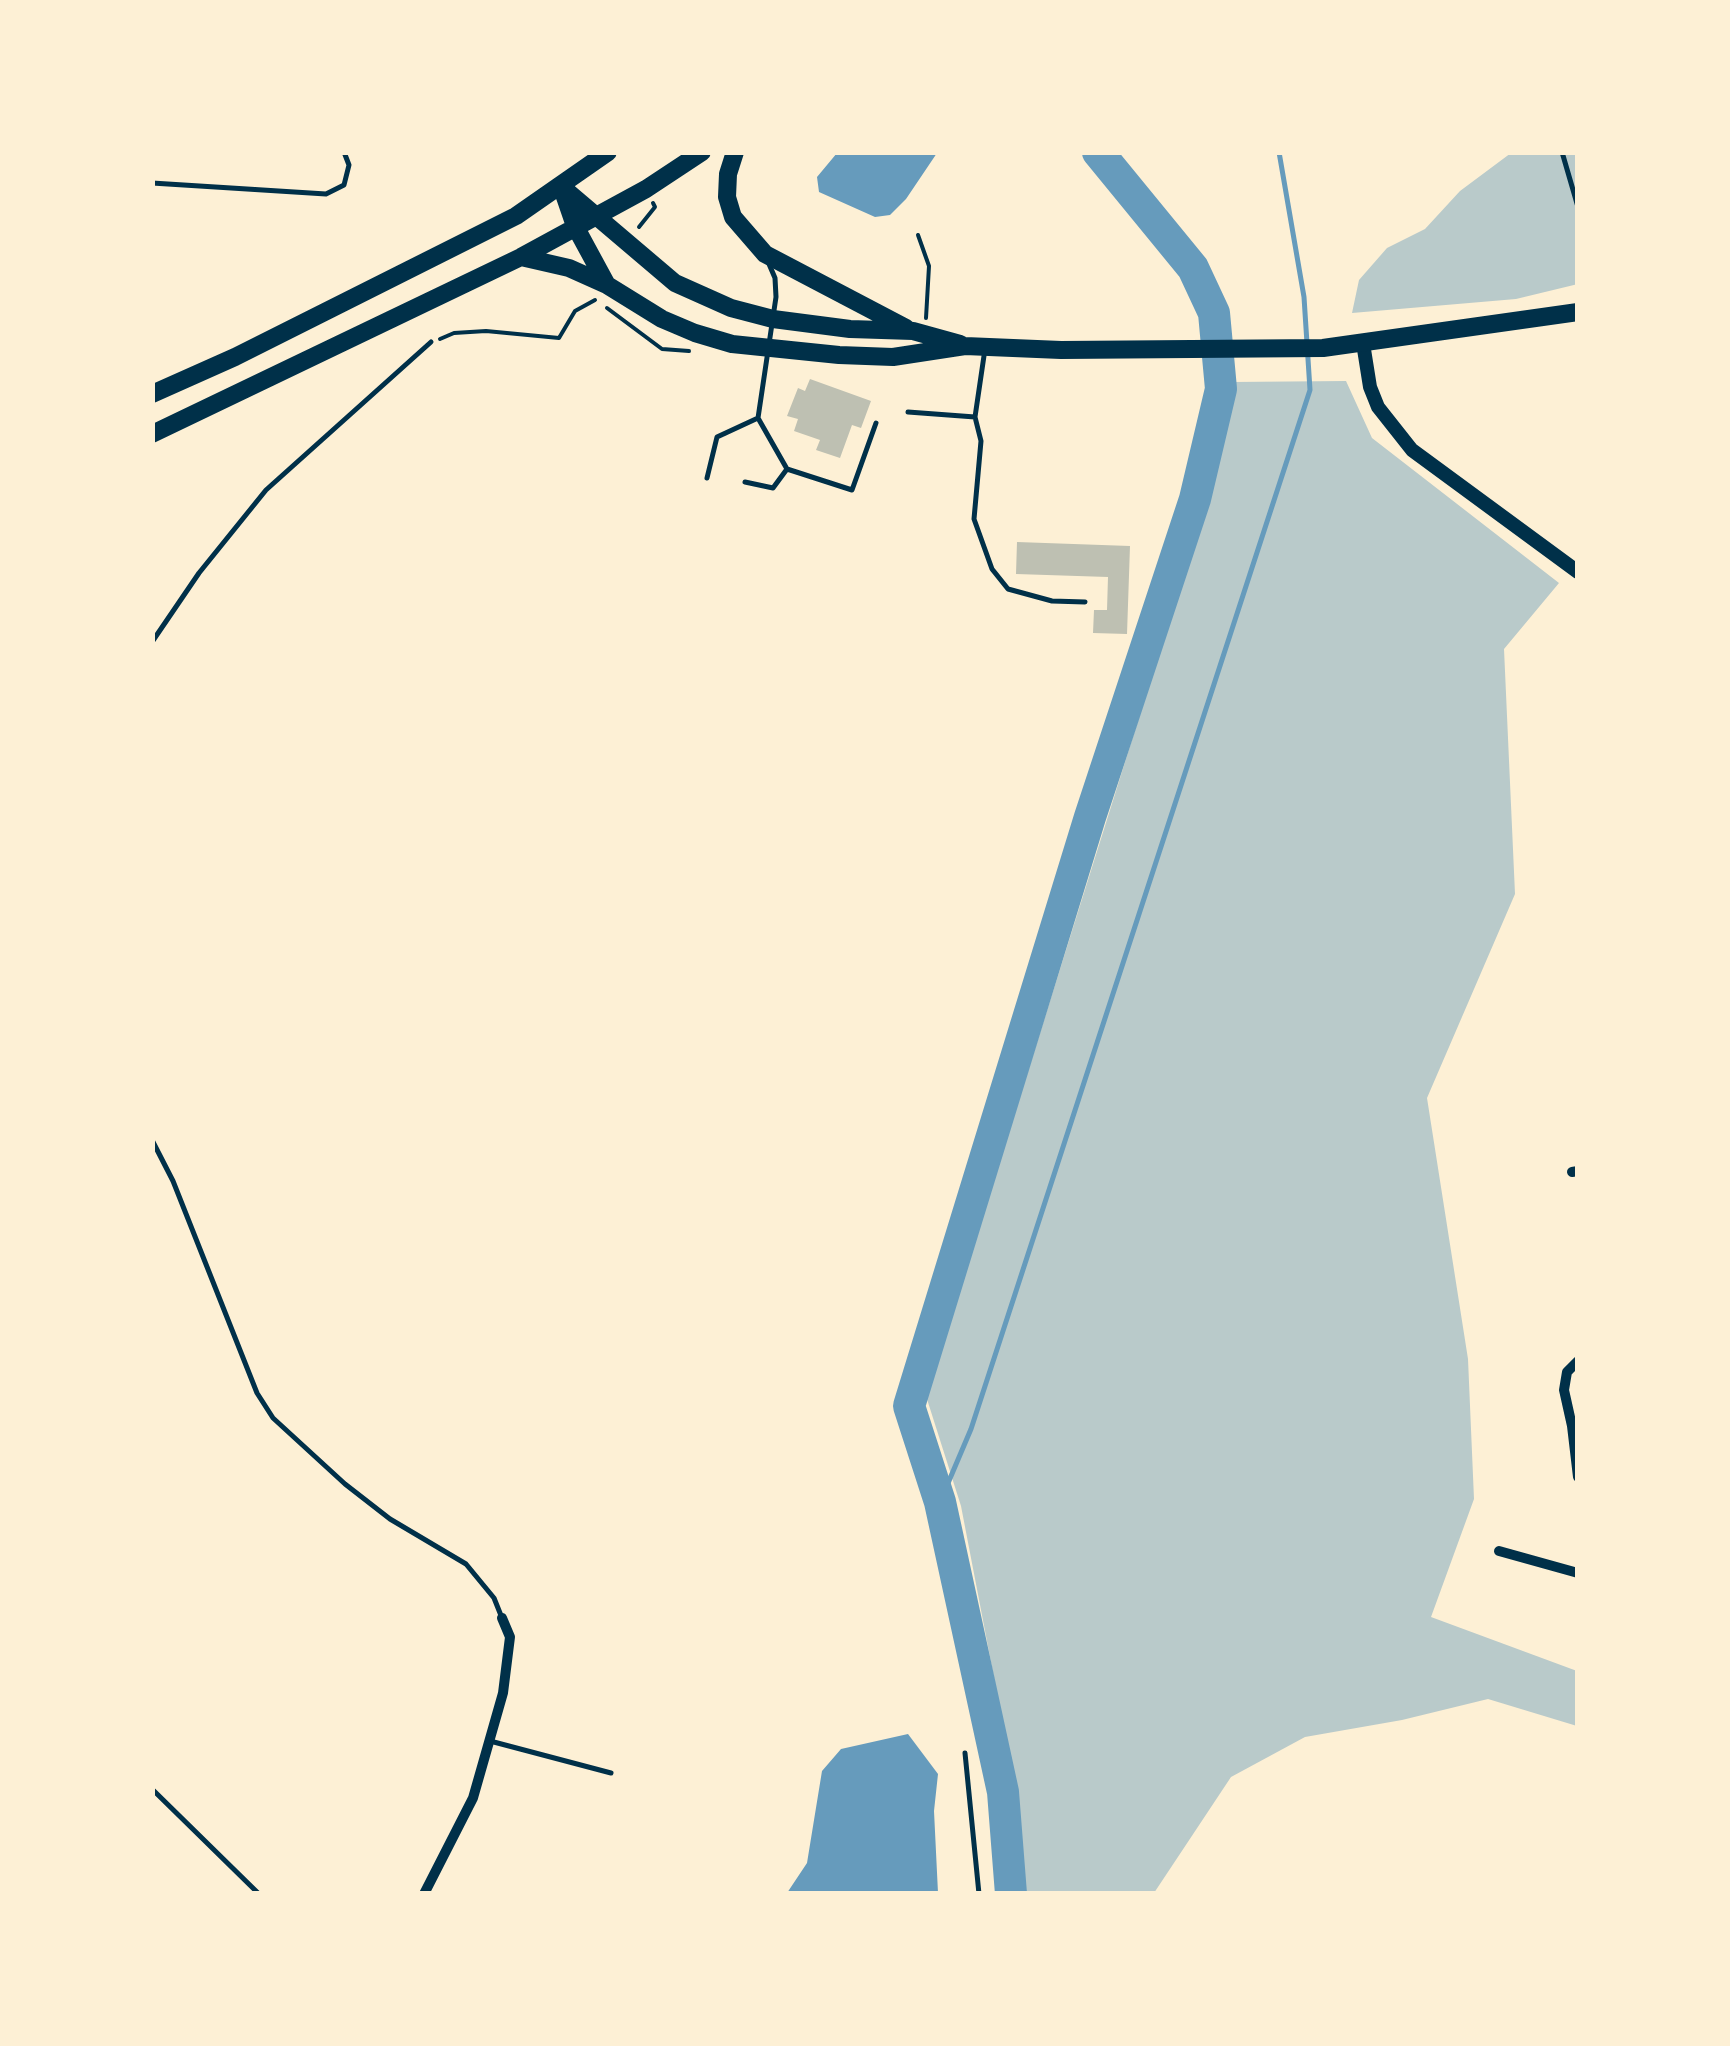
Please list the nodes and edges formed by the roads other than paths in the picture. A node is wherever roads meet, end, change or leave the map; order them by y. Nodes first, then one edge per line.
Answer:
1 (344, 152) edge
2 (608, 152) edge
3 (702, 152) edge
4 (735, 152) edge
5 (1562, 152) edge
6 (152, 184) edge
7 (562, 187) junction
8 (1578, 206) edge
9 (596, 214) junction
10 (575, 226) junction
11 (765, 254) junction
12 (521, 257) junction
13 (607, 285) junction
14 (1578, 312) edge
15 (772, 319) junction
16 (918, 332) junction
17 (431, 342) road end
18 (1363, 343) junction
19 (965, 346) junction
20 (986, 346) junction
21 (769, 349) junction
22 (152, 394) edge
23 (908, 412) dead end
24 (975, 417) junction
25 (758, 418) junction
26 (876, 423) dead end
27 (152, 434) edge
28 (787, 468) junction
29 (707, 478) dead end
30 (746, 482) dead end
31 (1578, 572) edge
32 (1085, 602) dead end
33 (152, 642) edge
34 (152, 1140) edge
35 (1578, 1361) edge
36 (1578, 1477) edge
37 (1499, 1551) dead end
38 (1578, 1573) edge
39 (502, 1618) joint
40 (490, 1741) junction
41 (965, 1753) dead end
42 (611, 1773) dead end
43 (152, 1788) edge
44 (259, 1894) edge
45 (424, 1894) edge
46 (979, 1894) edge

1 - 6 lane
2 - 7 highway
3 - 9 highway
4 - 11 highway
5 - 8 lane
7 - 9 highway
7 - 10 highway
7 - 22 highway
9 - 10 highway
9 - 15 highway
10 - 12 highway
10 - 13 highway
11 - 15 lane
11 - 16 highway
12 - 13 highway
12 - 27 highway
13 - 21 highway
14 - 18 highway
15 - 16 highway
15 - 21 lane
16 - 19 highway
17 - 33 lane
18 - 20 highway
18 - 31 street
19 - 20 highway
19 - 21 highway
20 - 24 lane
21 - 25 lane
23 - 24 lane
24 - 32 lane
25 - 28 lane
25 - 29 lane
26 - 28 lane
28 - 30 lane
34 - 39 lane
35 - 36 street
37 - 38 street
39 - 40 street
40 - 42 lane
40 - 45 street
41 - 46 lane
43 - 44 lane

